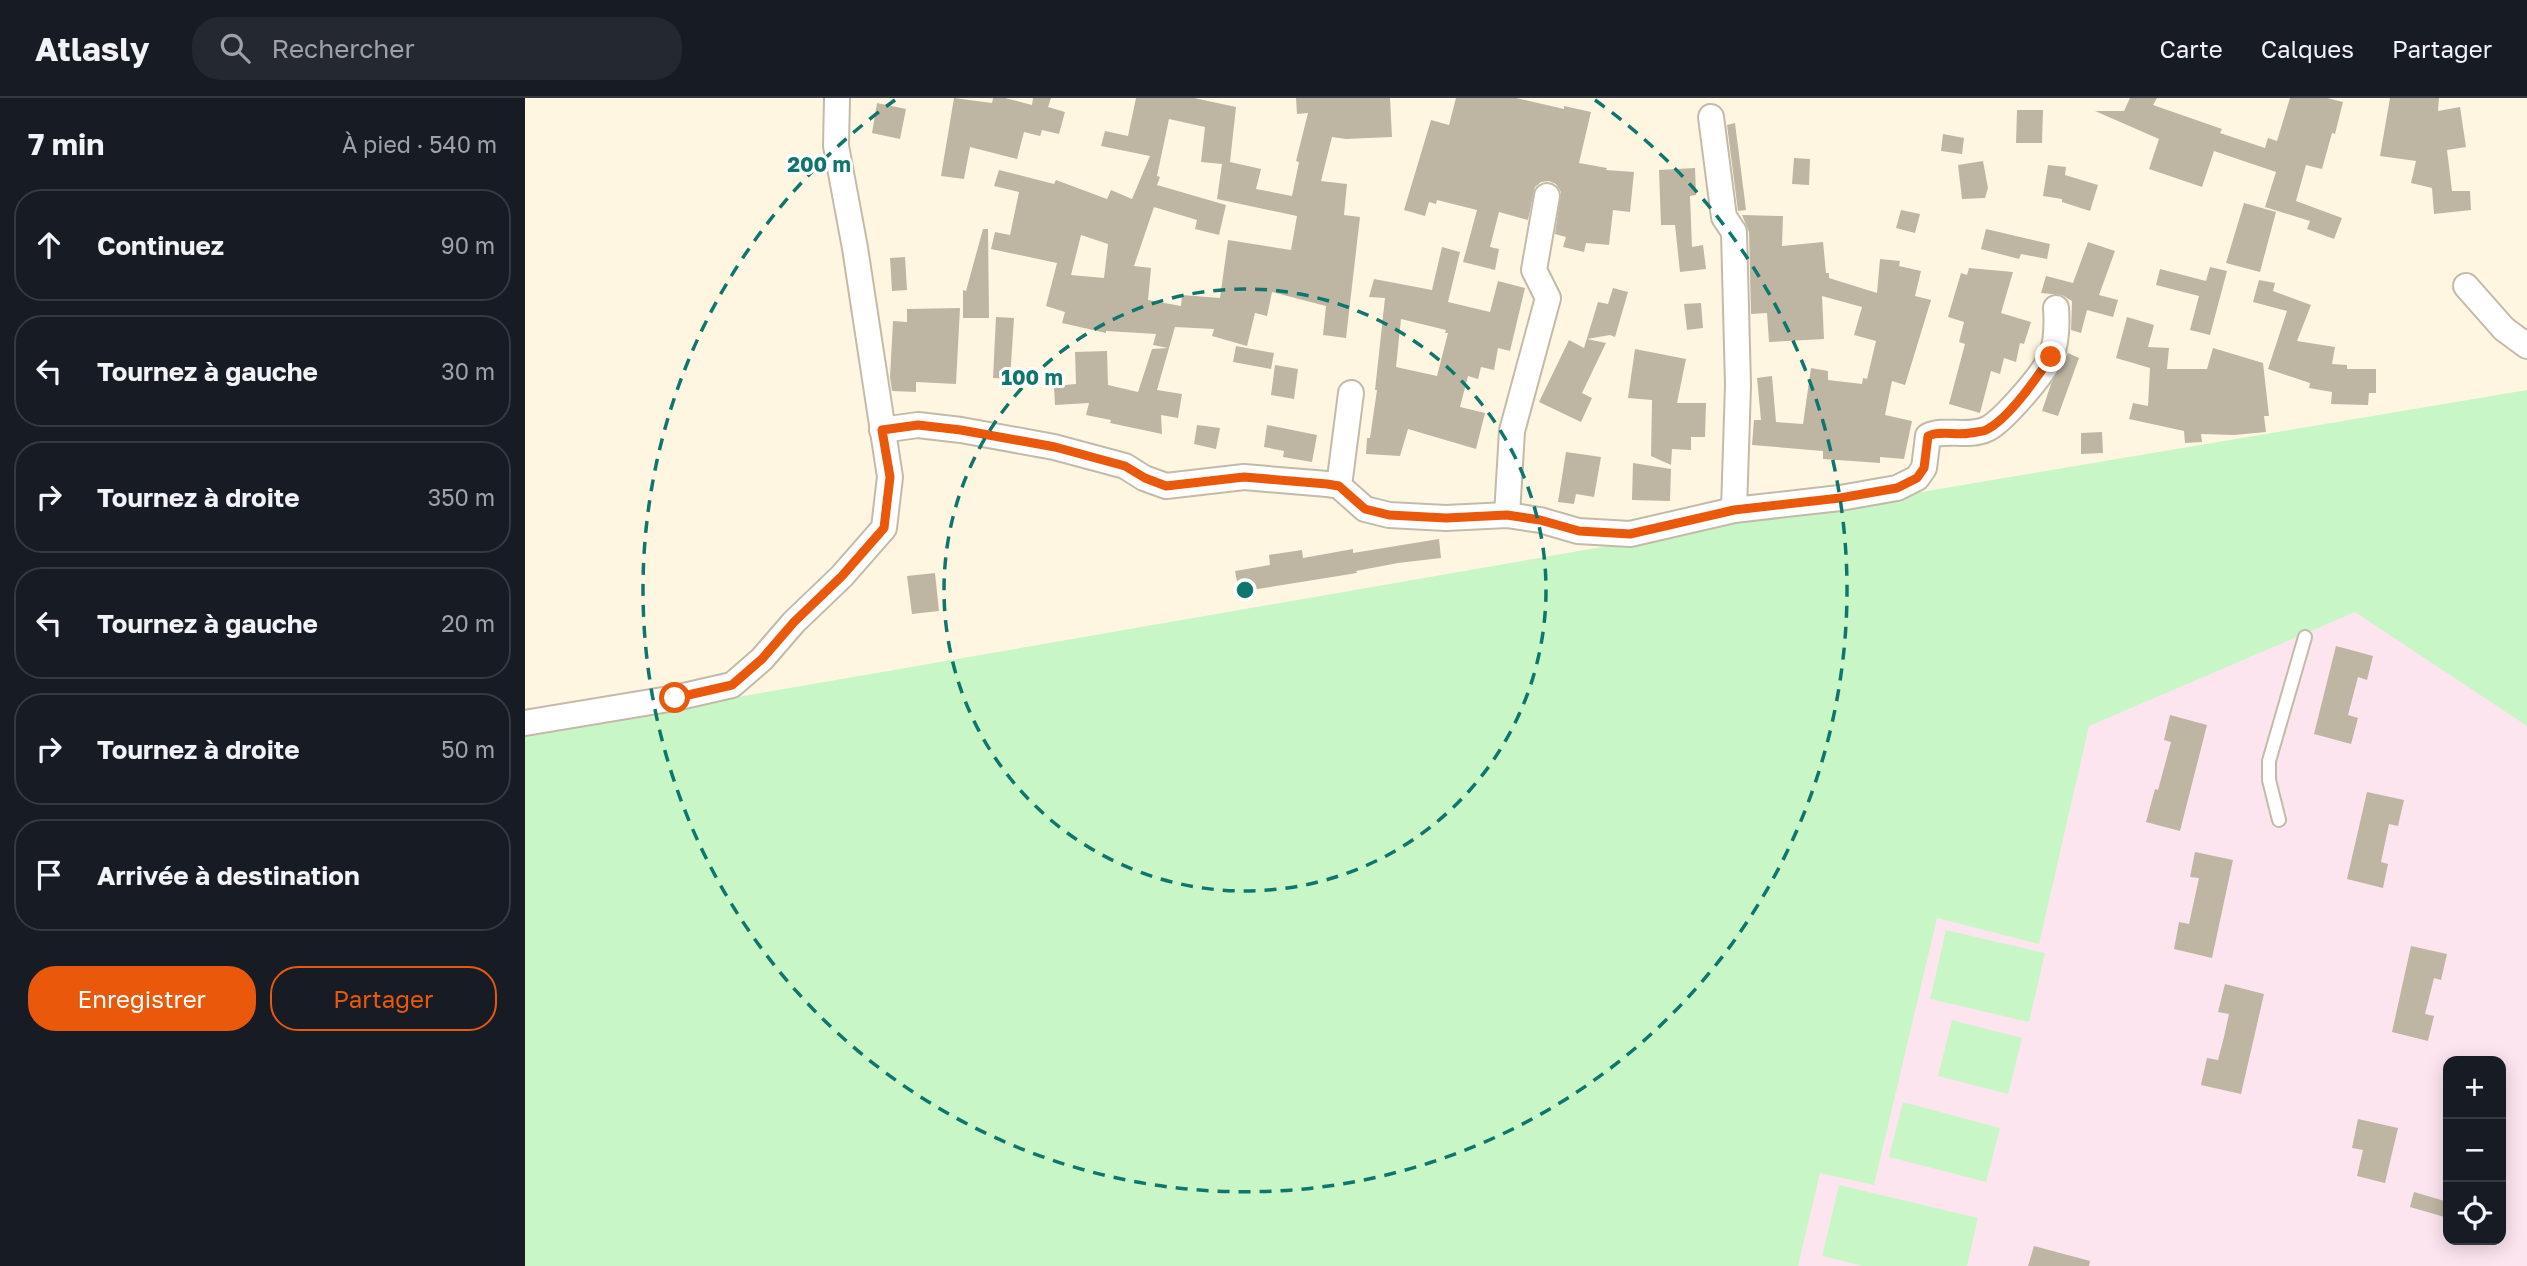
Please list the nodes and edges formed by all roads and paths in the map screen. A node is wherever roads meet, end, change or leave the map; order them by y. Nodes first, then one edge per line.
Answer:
1 (837, 98) edge
2 (1711, 117) dead end
3 (1547, 196) dead end
4 (2466, 286) dead end
5 (2056, 308) dead end
6 (2527, 346) edge
7 (1350, 393) dead end
8 (882, 430) junction
9 (1339, 486) junction
10 (1734, 510) junction
11 (1507, 515) junction
12 (2305, 637) dead end
13 (525, 723) edge
14 (2279, 820) dead end

1 - 8 street
2 - 10 street
3 - 11 street
4 - 6 street
5 - 10 street
7 - 9 street
8 - 9 street
8 - 13 street
9 - 11 street
10 - 11 street
12 - 14 lane

